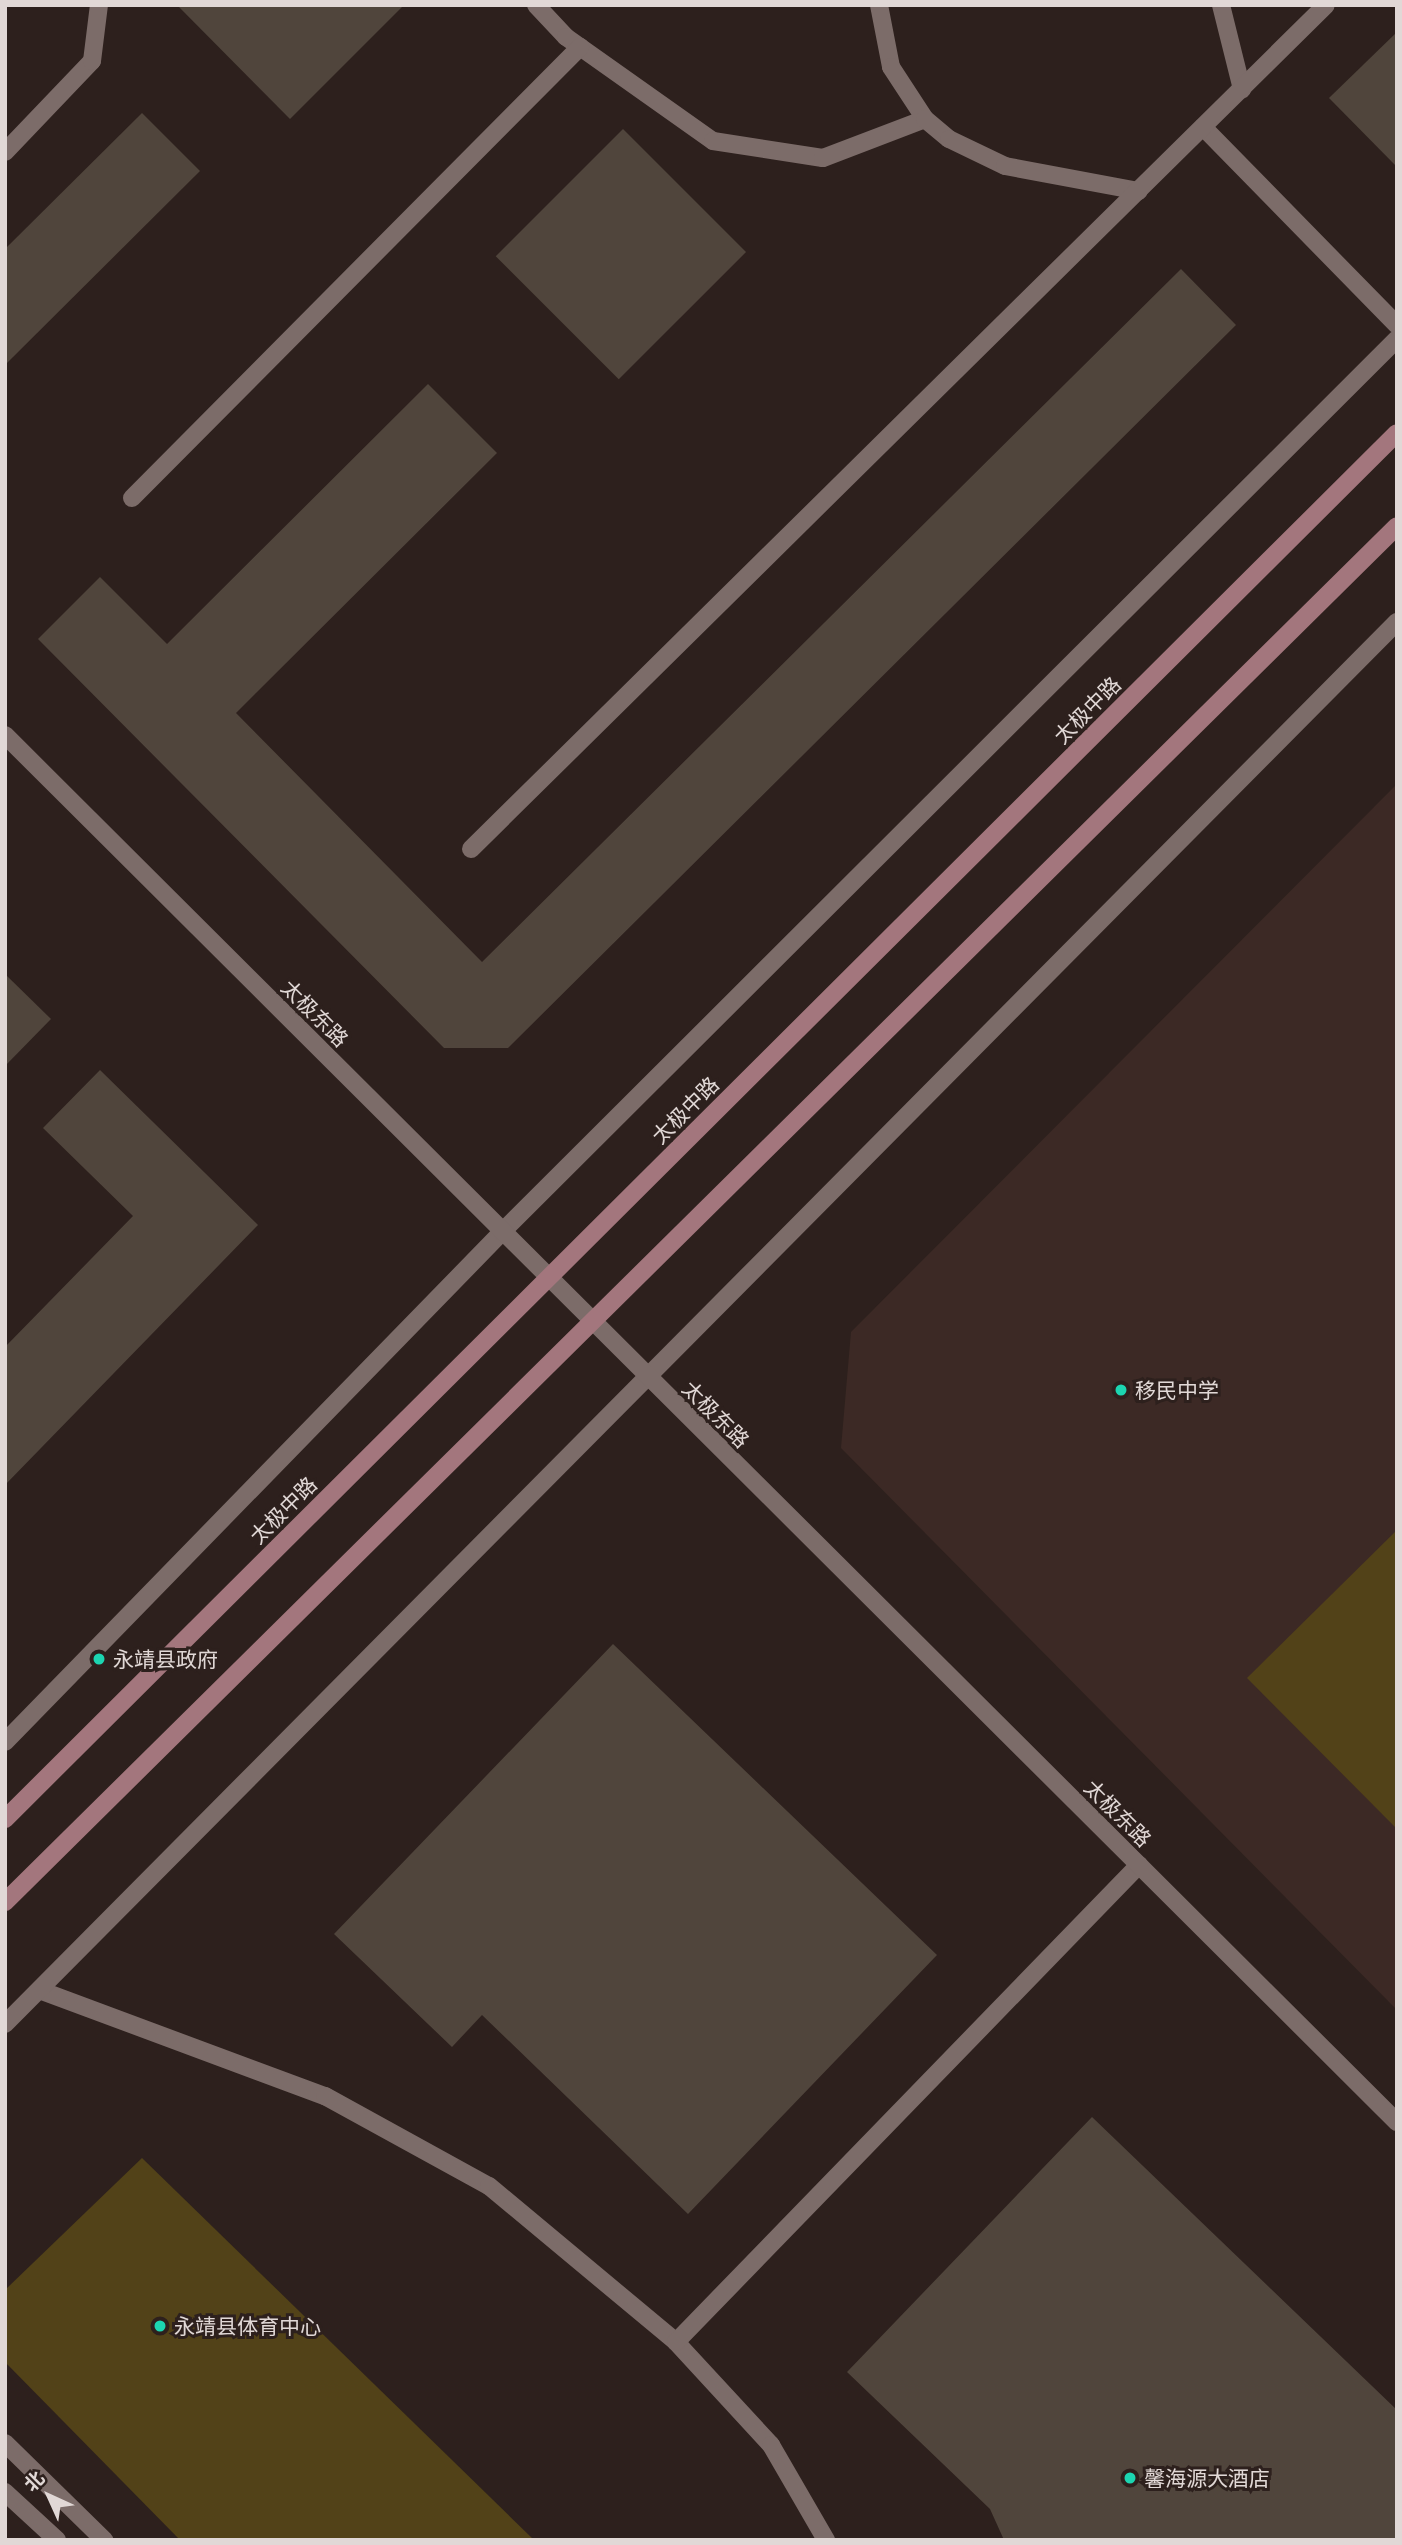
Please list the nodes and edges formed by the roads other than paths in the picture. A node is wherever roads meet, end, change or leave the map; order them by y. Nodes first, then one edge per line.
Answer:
1 (99, 5) edge
2 (536, 5) edge
3 (879, 5) edge
4 (1220, 5) edge
5 (1326, 5) edge
6 (580, 47) junction
7 (1242, 89) junction
8 (925, 119) junction
9 (1203, 127) junction
10 (5, 152) edge
11 (1139, 191) junction
12 (1397, 325) edge
13 (1397, 339) edge
14 (1397, 433) edge
15 (132, 498) dead end
16 (1397, 526) edge
17 (1397, 622) edge
18 (5, 735) edge
19 (471, 849) dead end
20 (502, 1232) junction
21 (548, 1279) junction
22 (590, 1321) junction
23 (645, 1376) junction
24 (5, 1742) edge
25 (5, 1819) edge
26 (1139, 1865) junction
27 (5, 1902) edge
28 (41, 1991) junction
29 (5, 2024) edge
30 (1397, 2122) edge
31 (677, 2342) junction
32 (5, 2443) edge
33 (5, 2492) edge
34 (57, 2540) edge
35 (104, 2540) edge
36 (826, 2540) edge

1 - 10 street
2 - 6 street
3 - 8 street
4 - 7 street
5 - 7 street
6 - 8 street
6 - 15 street
7 - 9 street
8 - 11 street
9 - 11 street
9 - 12 street
11 - 19 street
13 - 20 street
14 - 21 main road, 太极中路
16 - 22 main road
17 - 23 street
18 - 20 street, 太极东路
20 - 21 street, 太极东路
20 - 24 street
21 - 22 street, 太极东路
21 - 25 main road, 太极中路
22 - 23 street, 太极东路
22 - 27 main road
23 - 26 street, 太极东路
23 - 28 street
26 - 30 street, 太极东路
26 - 31 street
28 - 29 street
28 - 31 street
31 - 36 street
32 - 35 street
33 - 34 street

